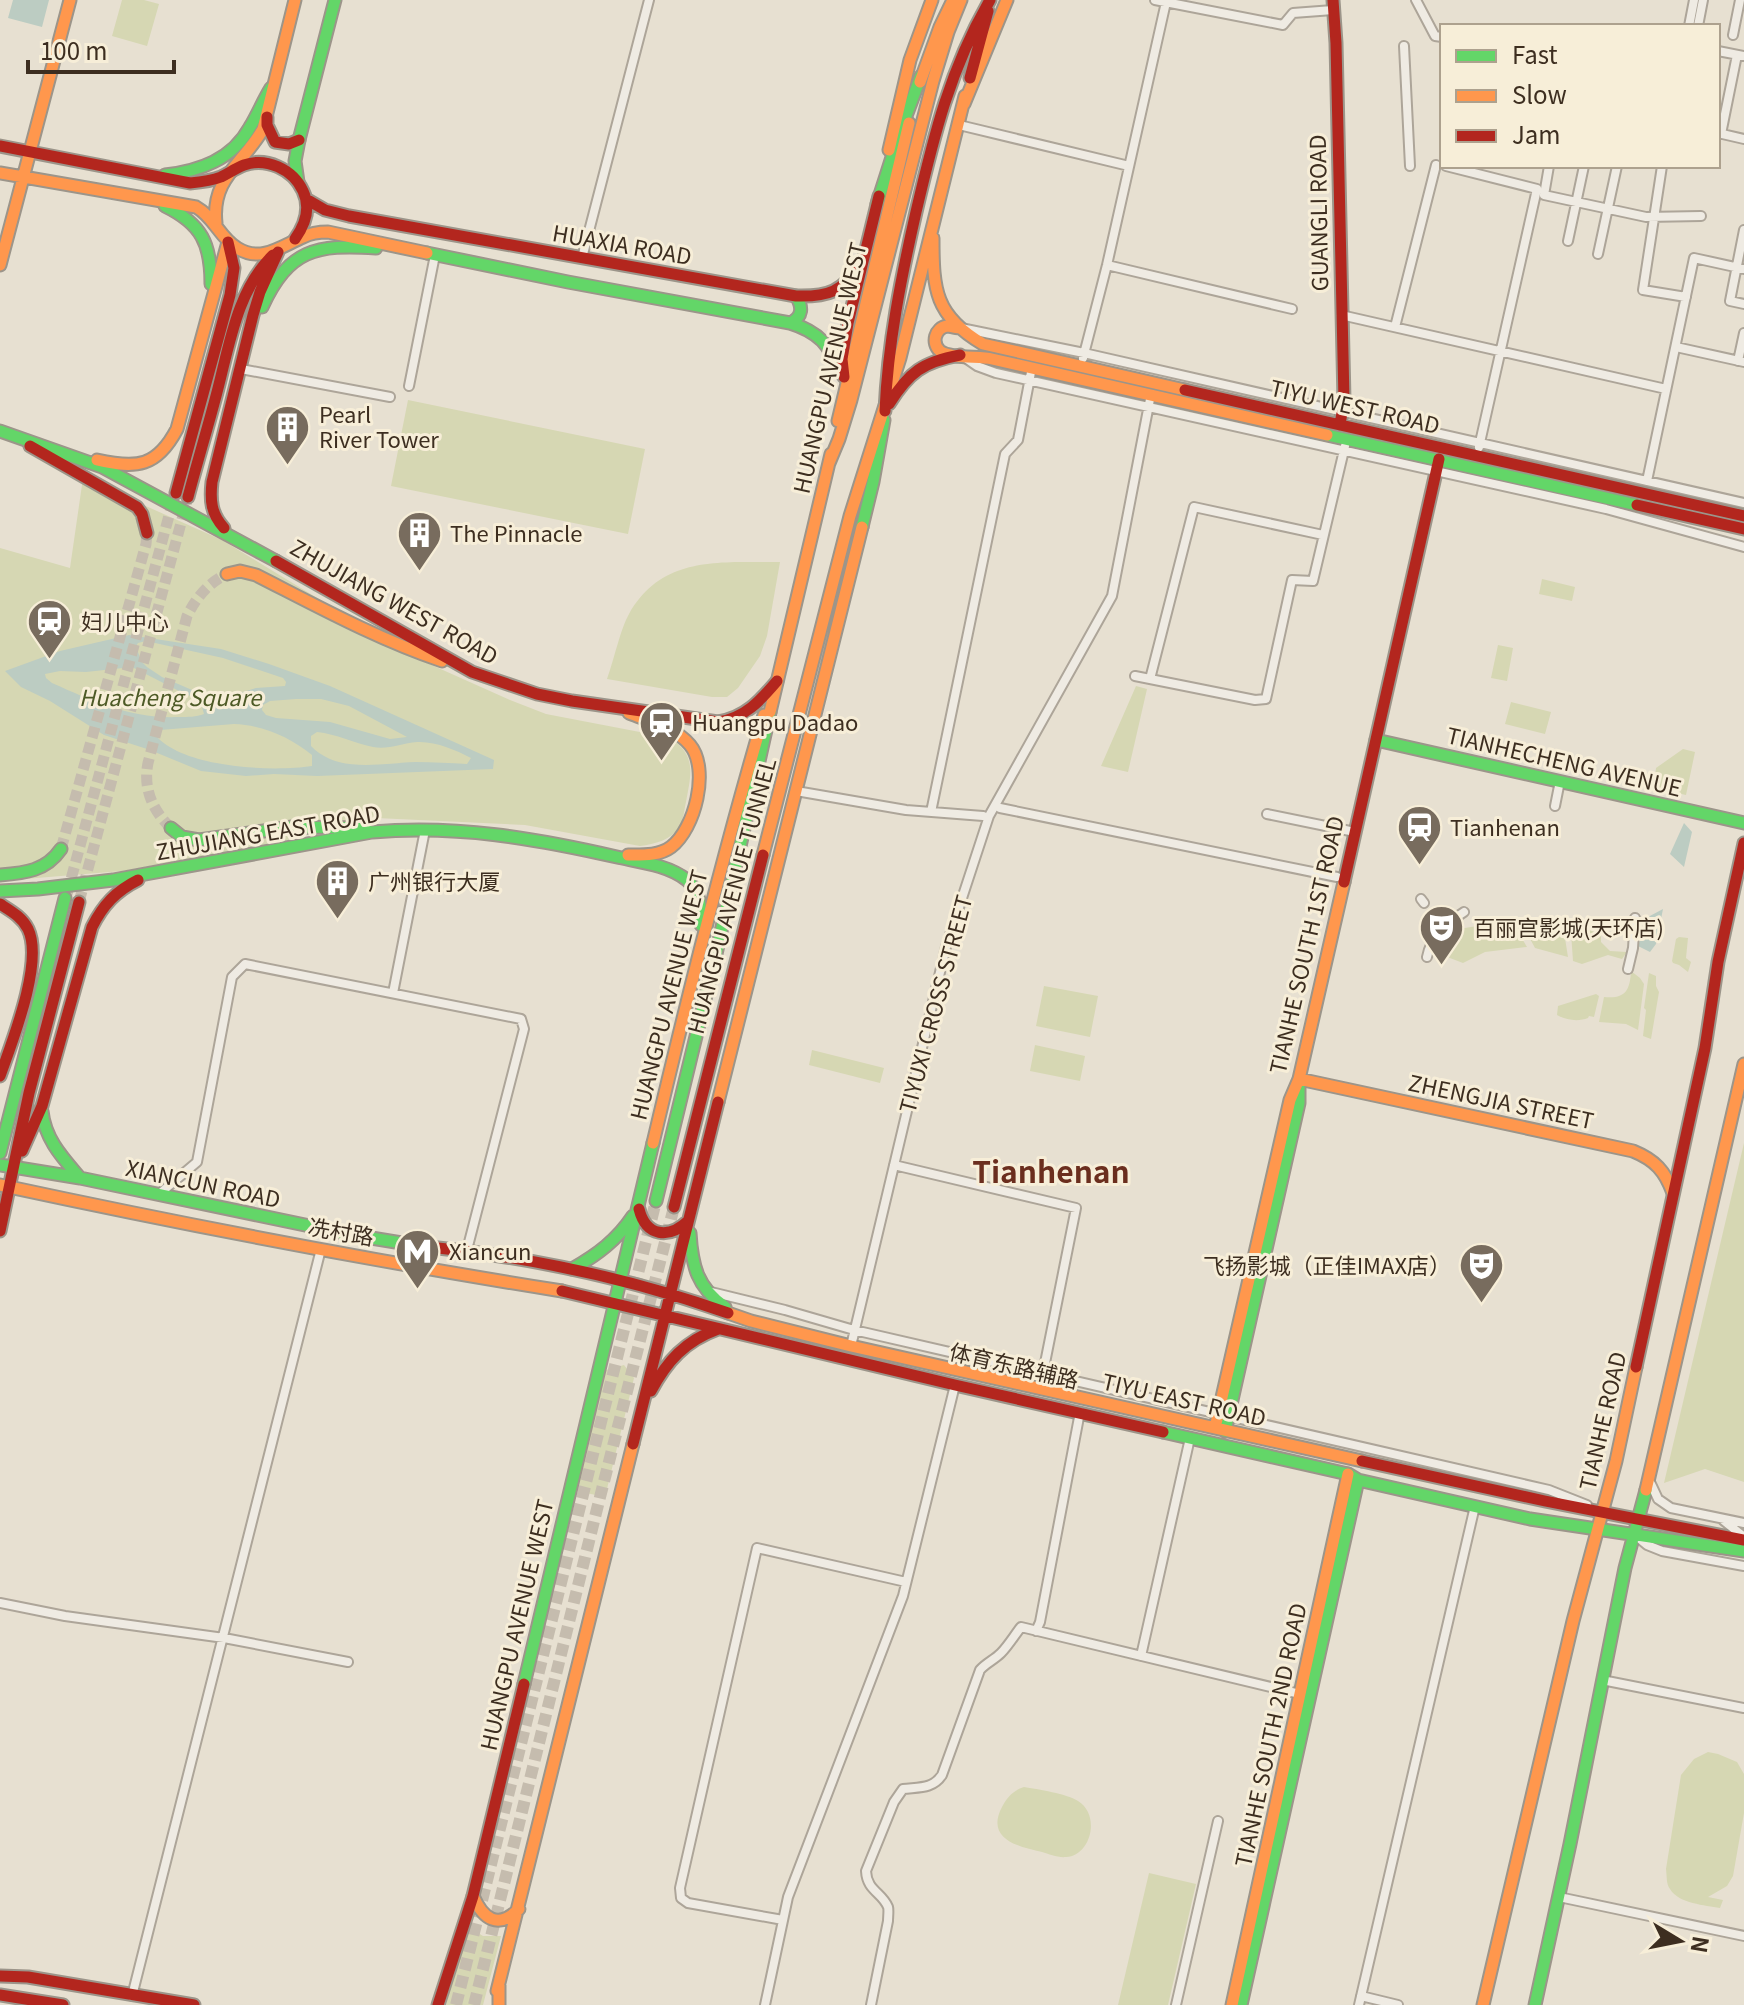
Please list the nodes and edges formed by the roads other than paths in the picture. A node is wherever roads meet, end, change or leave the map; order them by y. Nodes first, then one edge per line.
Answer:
1 (70, 0) edge
2 (295, 0) edge
3 (335, 0) edge
4 (649, 0) edge
5 (932, 0) edge
6 (953, 0) edge
7 (961, 0) edge
8 (991, 0) edge
9 (1007, 0) edge
10 (1155, 0) edge
11 (1416, 0) edge
12 (1694, 0) edge
13 (1703, 0) edge
14 (1740, 0) edge
15 (1166, 2) junction
16 (1333, 5) edge
17 (1689, 24) edge
18 (1698, 24) edge
19 (1733, 35) dead end
20 (1440, 37) edge
21 (1404, 46) dead end
22 (1720, 51) edge
23 (1740, 56) edge
24 (921, 76) junction
25 (276, 81) junction
26 (964, 104) junction
27 (267, 116) junction
28 (959, 125) junction
29 (1720, 133) edge
30 (1744, 139) edge
31 (299, 140) junction
32 (0, 146) edge
33 (29, 152) junction
34 (1129, 166) junction
35 (1410, 166) dead end
36 (1440, 168) edge
37 (1549, 168) edge
38 (1584, 168) edge
39 (1617, 168) edge
40 (1662, 168) edge
41 (1474, 169) edge
42 (0, 173) edge
43 (229, 174) junction
44 (153, 176) junction
45 (22, 177) junction
46 (299, 182) junction
47 (150, 199) junction
48 (306, 199) junction
49 (877, 204) junction
50 (1701, 216) dead end
51 (354, 217) junction
52 (216, 225) junction
53 (933, 226) junction
54 (1744, 230) edge
55 (349, 236) junction
56 (295, 239) junction
57 (1568, 241) dead end
58 (228, 242) junction
59 (278, 252) junction
60 (419, 252) junction
61 (1598, 254) dead end
62 (435, 255) junction
63 (582, 258) junction
64 (0, 265) edge
65 (1107, 265) junction
66 (1740, 268) edge
67 (796, 296) junction
68 (1686, 297) junction
69 (1744, 304) edge
70 (1292, 309) dead end
71 (208, 312) junction
72 (1341, 315) junction
73 (790, 323) junction
74 (1395, 327) junction
75 (961, 328) junction
76 (1744, 333) edge
77 (1676, 347) junction
78 (1500, 350) junction
79 (1084, 353) junction
80 (960, 355) junction
81 (1741, 362) edge
82 (1080, 366) junction
83 (241, 369) junction
84 (1031, 374) junction
85 (237, 384) junction
86 (409, 386) dead end
87 (1666, 389) junction
88 (845, 391) junction
89 (1259, 393) junction
90 (390, 397) dead end
91 (1149, 400) junction
92 (1257, 406) junction
93 (885, 411) junction
94 (1343, 412) junction
95 (1340, 425) junction
96 (1, 430) edge
97 (1345, 444) junction
98 (51, 448) junction
99 (1479, 450) junction
100 (829, 463) junction
101 (1438, 465) junction
102 (1647, 481) junction
103 (176, 493) tunnel mouth
104 (188, 497) tunnel mouth
105 (1744, 503) edge
106 (1744, 516) edge
107 (1707, 519) junction
108 (1744, 529) edge
109 (147, 533) tunnel mouth
110 (1323, 535) junction
111 (1701, 536) junction
112 (237, 539) junction
113 (1744, 547) edge
114 (227, 574) dead end
115 (472, 672) junction
116 (1135, 676) dead end
117 (1150, 679) junction
118 (777, 680) junction
119 (613, 707) junction
120 (1376, 740) junction
121 (1560, 781) junction
122 (796, 791) junction
123 (1555, 806) dead end
124 (1000, 808) dead end
125 (931, 812) junction
126 (1267, 814) dead end
127 (983, 816) dead end
128 (1744, 823) edge
129 (171, 828) tunnel mouth
130 (425, 830) junction
131 (1355, 832) junction
132 (1744, 843) edge
133 (61, 849) tunnel mouth
134 (600, 853) junction
135 (154, 873) junction
136 (0, 875) edge
137 (1337, 877) dead end
138 (0, 891) edge
139 (65, 898) tunnel mouth
140 (79, 902) tunnel mouth
141 (0, 904) edge
142 (1464, 912) dead end
143 (1635, 918) dead end
144 (1427, 957) dead end
145 (695, 965) junction
146 (1628, 969) dead end
147 (393, 993) junction
148 (1744, 1064) edge
149 (0, 1076) edge
150 (1299, 1079) junction
151 (42, 1106) junction
152 (0, 1153) edge
153 (0, 1165) edge
154 (894, 1165) junction
155 (14, 1166) junction
156 (80, 1178) junction
157 (5, 1186) edge
158 (158, 1195) junction
159 (1673, 1195) junction
160 (656, 1201) tunnel mouth
161 (639, 1205) junction
162 (674, 1207) tunnel mouth
163 (689, 1220) junction
164 (0, 1231) edge
165 (321, 1249) junction
166 (467, 1250) junction
167 (572, 1269) junction
168 (620, 1282) junction
169 (704, 1291) junction
170 (671, 1293) junction
171 (615, 1302) junction
172 (665, 1314) junction
173 (751, 1321) junction
174 (719, 1328) junction
175 (854, 1330) junction
176 (851, 1346) junction
177 (1043, 1373) junction
178 (955, 1385) junction
179 (642, 1409) junction
180 (1080, 1412) junction
181 (1223, 1414) junction
182 (1220, 1430) junction
183 (1190, 1438) junction
184 (1353, 1477) junction
185 (1650, 1477) junction
186 (1475, 1506) junction
187 (1603, 1512) junction
188 (1639, 1518) junction
189 (1721, 1519) junction
190 (1744, 1523) edge
191 (1598, 1530) junction
192 (1634, 1534) junction
193 (1744, 1539) edge
194 (1744, 1551) edge
195 (1744, 1566) edge
196 (906, 1582) junction
197 (0, 1603) edge
198 (1036, 1631) junction
199 (224, 1638) junction
200 (1141, 1656) junction
201 (348, 1662) dead end
202 (1602, 1680) junction
203 (1300, 1694) junction
204 (1744, 1708) edge
205 (1218, 1821) dead end
206 (473, 1896) junction
207 (1559, 1897) junction
208 (519, 1909) junction
209 (783, 1920) junction
210 (1744, 1936) edge
211 (0, 1976) edge
212 (0, 1995) edge
213 (132, 1996) junction
214 (1360, 2001) edge
215 (63, 2005) edge
216 (194, 2005) edge
217 (438, 2005) edge
218 (496, 2005) edge
219 (765, 2005) edge
220 (871, 2005) edge
221 (1176, 2005) edge
222 (1232, 2005) edge
223 (1241, 2005) edge
224 (1398, 2005) edge
225 (1483, 2005) edge
226 (1535, 2005) edge

1 - 33 main road
2 - 25 main road
3 - 31 main road
4 - 63 street
5 - 49 main road
6 - 24 main road, HUANGPU AVENUE WEST
7 - 100 main road
8 - 26 main road
8 - 93 main road
9 - 26 main road
10 - 15 street
11 - 20 street
12 - 17 street
13 - 18 street
14 - 19 street
15 - 16 street
15 - 34 street
16 - 72 main road, GUANGLI ROAD
21 - 35 street
22 - 23 street
23 - 29 street
24 - 49 main road
24 - 88 main road, HUANGPU AVENUE WEST
25 - 27 main road
25 - 44 main road
26 - 28 main road
27 - 31 main road
27 - 43 main road
28 - 34 street
28 - 53 main road
29 - 30 street
31 - 46 main road
32 - 33 main road
33 - 44 main road
33 - 45 main road
34 - 65 street
36 - 74 street
37 - 50 street
38 - 57 street
39 - 61 street
40 - 68 street
41 - 78 street
42 - 45 main road
43 - 44 main road
43 - 46 main road
43 - 52 main road
45 - 47 main road
45 - 64 main road
46 - 48 main road
47 - 52 main road
47 - 71 main road
48 - 51 main road, HUAXIA ROAD
48 - 56 main road
49 - 67 main road, HUAXIA ROAD
49 - 88 main road
51 - 55 main road
51 - 63 main road, HUAXIA ROAD
52 - 58 main road
53 - 75 main road
53 - 93 main road
54 - 66 street
55 - 56 main road, HUAXIA ROAD
55 - 60 main road, HUAXIA ROAD
56 - 59 main road, HUAXIA ROAD
58 - 59 main road
58 - 71 main road
58 - 103 main road
59 - 85 main road
59 - 104 main road, HUAXIA ROAD
60 - 62 main road, HUAXIA ROAD
60 - 83 main road
62 - 73 main road, HUAXIA ROAD
62 - 86 street
63 - 67 main road, HUAXIA ROAD
65 - 70 street
65 - 79 street
66 - 68 street
66 - 69 street
67 - 73 main road
68 - 77 street
71 - 98 main road
72 - 74 street
72 - 94 main road, GUANGLI ROAD
73 - 88 main road, HUAXIA ROAD
74 - 78 street
75 - 79 street
75 - 80 main road
75 - 82 main road, TIYU WEST ROAD
76 - 81 street
77 - 81 street
77 - 87 street
78 - 87 street
78 - 99 street
79 - 82 street
79 - 89 street
80 - 84 main road, TIYU WEST ROAD
80 - 93 main road
82 - 92 main road, TIYU WEST ROAD
83 - 85 main road
83 - 90 street
84 - 91 main road, TIYU WEST ROAD
84 - 125 street
85 - 112 main road
87 - 102 street
88 - 100 main road, HUANGPU AVENUE WEST
89 - 92 street
89 - 94 street
91 - 97 main road, TIYU WEST ROAD
91 - 154 street, TIYUXI CROSS STREET
92 - 95 main road, TIYU WEST ROAD
93 - 122 main road
93 - 162 main road, HUANGPU AVENUE TUNNEL
94 - 95 main road, GUANGLI ROAD
94 - 99 street
95 - 99 main road, TIYU WEST ROAD
96 - 98 main road, ZHUJIANG WEST ROAD
96 - 109 main road
97 - 101 main road, TIYU WEST ROAD
97 - 110 street
98 - 112 main road, ZHUJIANG WEST ROAD
99 - 102 street
99 - 106 main road, TIYU WEST ROAD
100 - 118 main road, HUANGPU AVENUE WEST
101 - 107 main road, TIYU WEST ROAD
101 - 111 street
101 - 120 main road, TIANHE SOUTH 1ST ROAD
102 - 105 street
107 - 108 main road, TIYU WEST ROAD
107 - 111 street
110 - 117 street
110 - 117 street
111 - 113 street
112 - 115 main road, ZHUJIANG WEST ROAD
114 - 115 main road
115 - 119 main road, ZHUJIANG WEST ROAD
116 - 117 street
118 - 119 main road, ZHUJIANG WEST ROAD
118 - 145 main road, HUANGPU AVENUE WEST
118 - 160 main road, HUANGPU AVENUE TUNNEL
119 - 134 main road
120 - 121 main road, TIANHECHENG AVENUE
120 - 131 main road, TIANHE SOUTH 1ST ROAD
121 - 123 street
121 - 128 main road, TIANHECHENG AVENUE
122 - 125 street
122 - 163 main road
124 - 137 street
125 - 127 street
126 - 131 street
129 - 130 main road
130 - 134 main road, ZHUJIANG EAST ROAD
130 - 135 main road, ZHUJIANG EAST ROAD
130 - 147 street
131 - 150 main road, TIANHE SOUTH 1ST ROAD
132 - 159 main road, TIANHE ROAD
133 - 136 main road
134 - 145 main road, ZHUJIANG EAST ROAD
135 - 138 main road, ZHUJIANG EAST ROAD
135 - 151 main road
139 - 152 main road
140 - 155 main road
141 - 149 main road
142 - 144 street
143 - 146 street
145 - 161 main road, HUANGPU AVENUE WEST
147 - 158 street
147 - 166 street
148 - 185 main road
150 - 159 main road, ZHENGJIA STREET
150 - 181 main road, TIANHE SOUTH 1ST ROAD
151 - 155 main road
151 - 156 main road
153 - 155 main road, XIANCUN ROAD
154 - 175 street, TIYUXI CROSS STREET
154 - 177 street
155 - 156 main road, XIANCUN ROAD
155 - 157 main road
156 - 158 main road, XIANCUN ROAD
157 - 164 main road
157 - 165 main road, 冼村路
158 - 166 main road, XIANCUN ROAD
159 - 187 main road, TIANHE ROAD
161 - 163 main road
161 - 167 main road
161 - 168 main road, HUANGPU AVENUE WEST
163 - 169 main road
163 - 170 main road
165 - 171 main road, 冼村路
165 - 199 street
166 - 167 main road, XIANCUN ROAD
167 - 168 main road, XIANCUN ROAD
168 - 170 main road, TIYU EAST ROAD
168 - 171 main road, HUANGPU AVENUE WEST
169 - 173 main road
169 - 175 street, 体育东路辅路
170 - 172 main road
170 - 173 main road, TIYU EAST ROAD
171 - 172 main road, 冼村路
171 - 206 main road, HUANGPU AVENUE WEST
172 - 174 main road, TIYU EAST ROAD
172 - 179 main road
173 - 176 main road, TIYU EAST ROAD
174 - 178 main road, TIYU EAST ROAD
174 - 179 main road
175 - 176 street, TIYUXI CROSS STREET
175 - 177 street, 体育东路辅路
176 - 182 main road, TIYU EAST ROAD
177 - 181 street, 体育东路辅路
178 - 180 main road, TIYU EAST ROAD
178 - 196 street
179 - 208 main road
180 - 183 main road, TIYU EAST ROAD
180 - 198 street
181 - 182 main road, TIANHE SOUTH 1ST ROAD
181 - 187 street, 体育东路辅路
182 - 187 main road, TIYU EAST ROAD
183 - 184 main road, TIYU EAST ROAD
183 - 200 street
184 - 186 main road, TIYU EAST ROAD
184 - 203 main road, TIANHE SOUTH 2ND ROAD
184 - 223 main road, TIANHE SOUTH 2ND ROAD
185 - 188 main road
185 - 189 street
186 - 191 main road, TIYU EAST ROAD
186 - 214 street
187 - 188 main road, TIYU EAST ROAD
187 - 191 main road, TIANHE ROAD
188 - 192 main road
188 - 193 main road, TIYU EAST ROAD
189 - 190 street
189 - 193 street
191 - 192 main road, TIYU EAST ROAD
191 - 225 main road, TIANHE ROAD
192 - 194 main road, TIYU EAST ROAD
192 - 195 street
192 - 202 main road
196 - 209 street
196 - 209 street
197 - 199 street
198 - 200 street
198 - 220 street
199 - 201 street
199 - 213 street
200 - 203 street
202 - 204 street
202 - 207 main road
203 - 222 main road, TIANHE SOUTH 2ND ROAD
205 - 221 street
206 - 208 main road
206 - 217 main road, HUANGPU AVENUE WEST
207 - 210 street
207 - 226 main road
208 - 218 main road
209 - 219 street
211 - 213 main road
212 - 215 main road
213 - 216 main road
214 - 224 street

